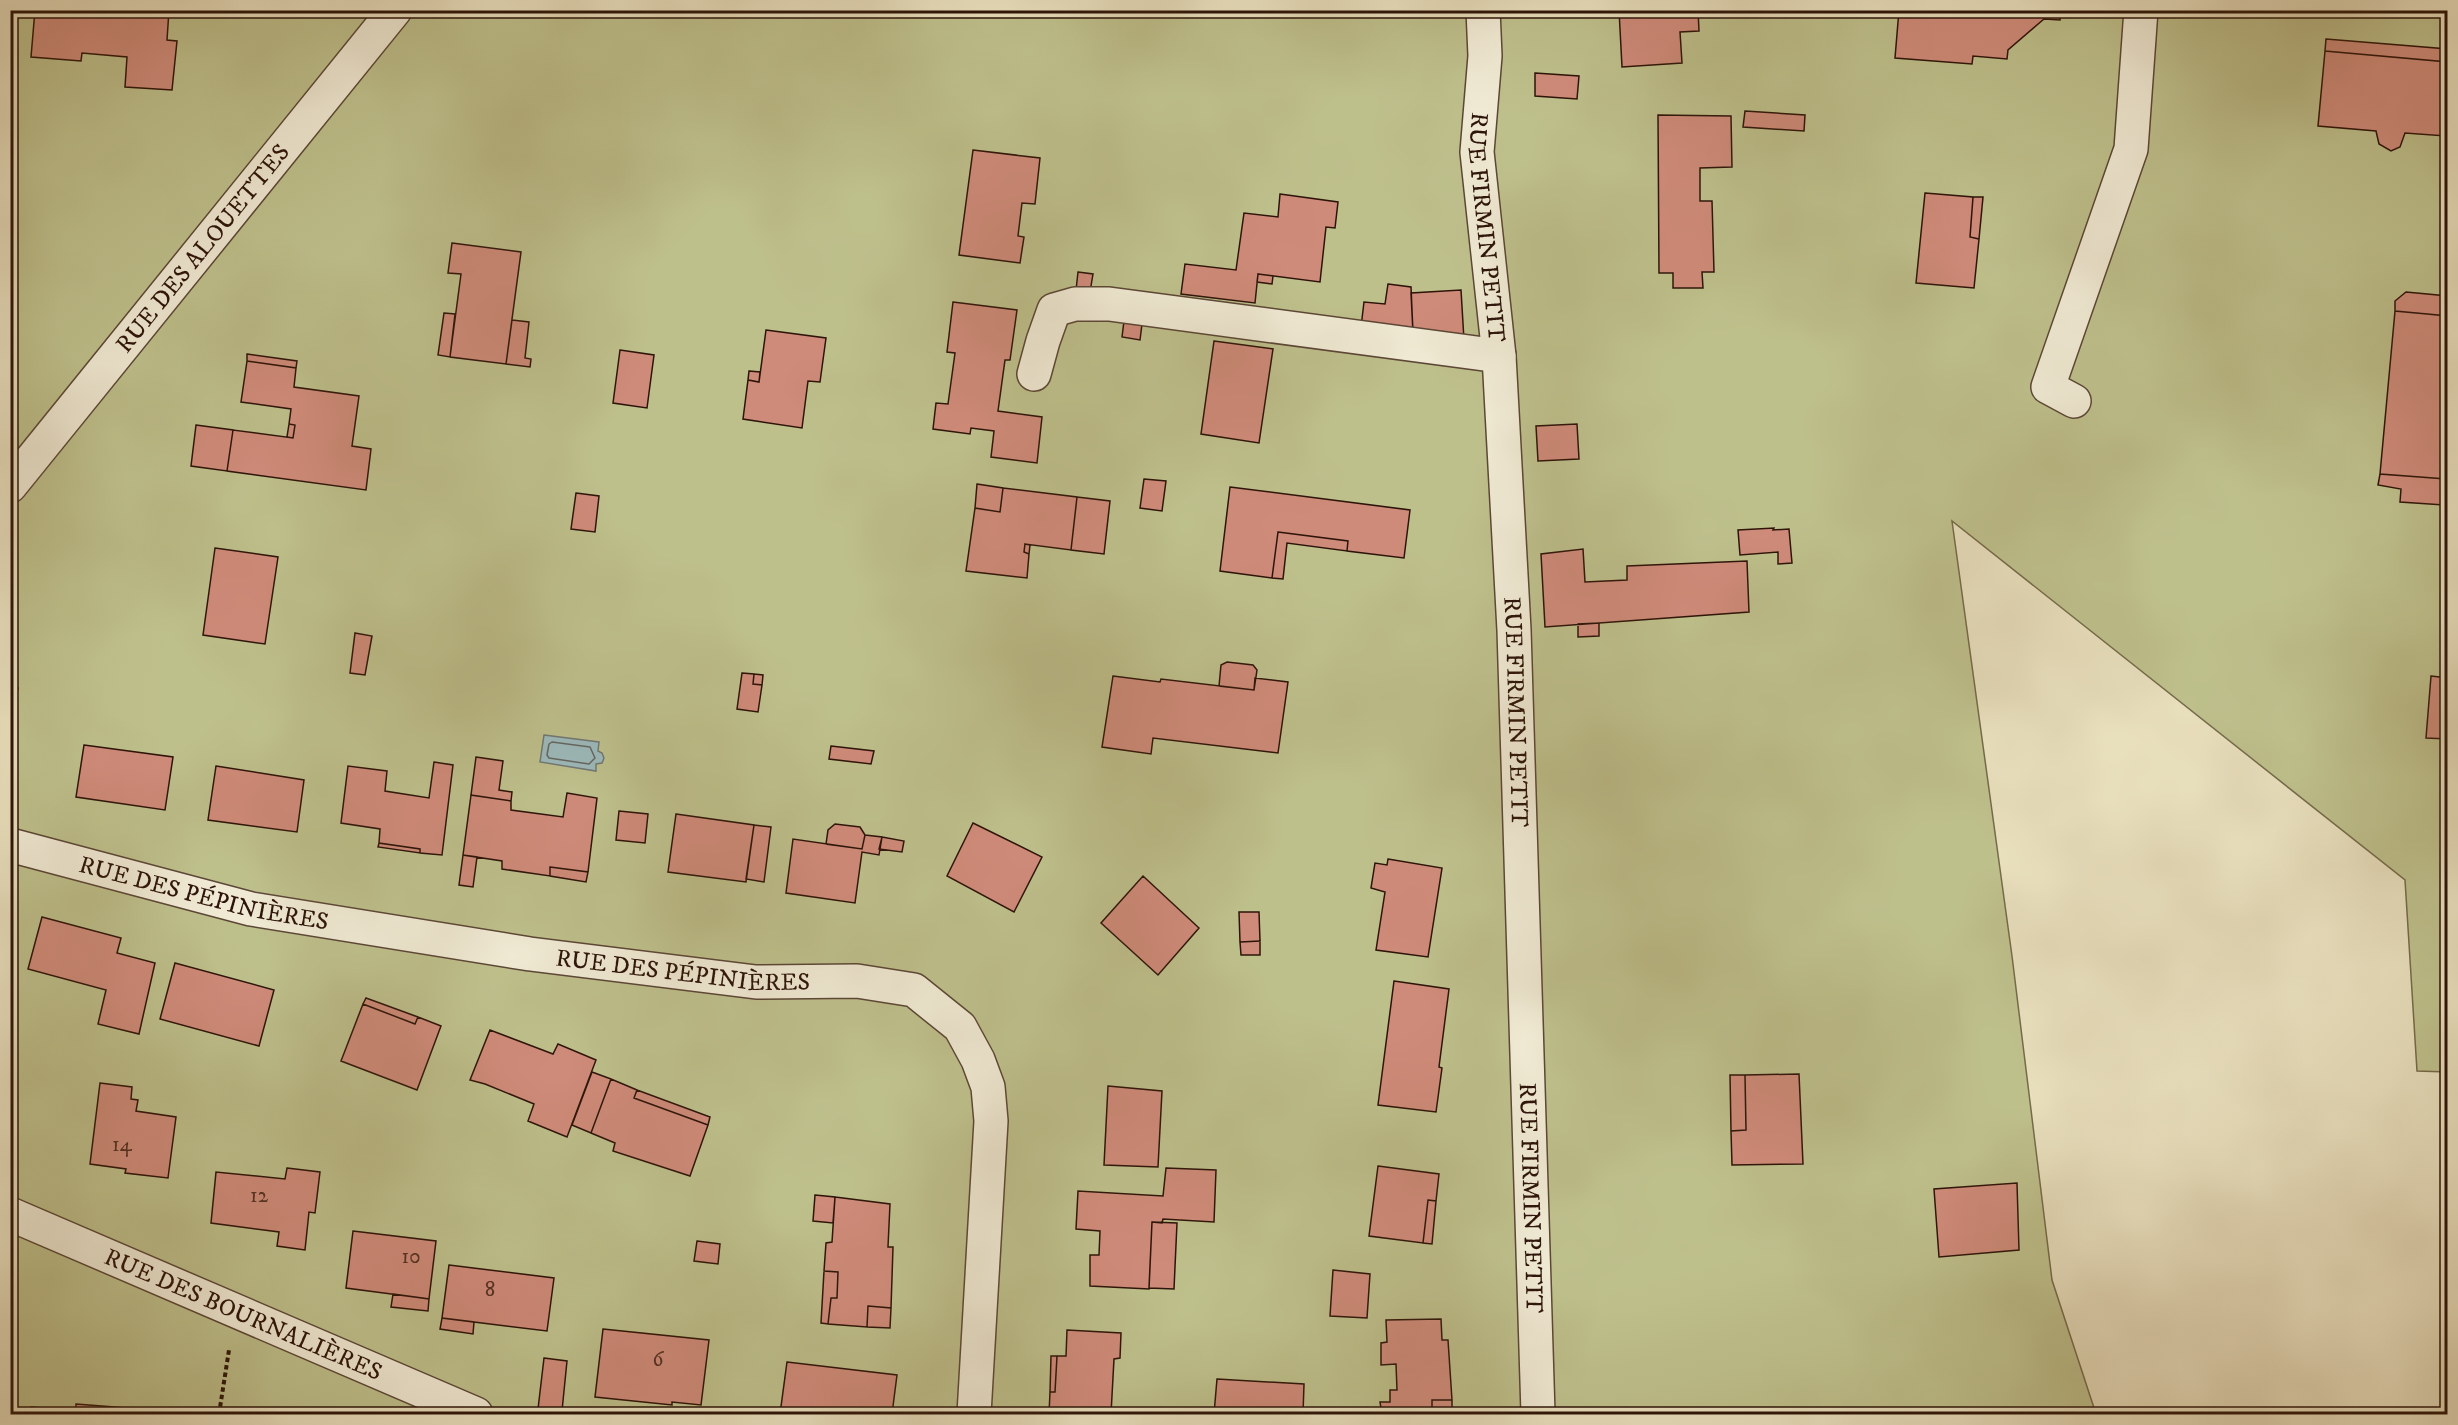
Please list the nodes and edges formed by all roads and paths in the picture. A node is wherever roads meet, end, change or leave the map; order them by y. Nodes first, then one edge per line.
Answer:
1 (395, 10) edge
2 (1483, 10) edge
3 (2141, 10) edge
4 (1499, 356) junction
5 (1034, 374) dead end
6 (2074, 401) dead end
7 (10, 486) edge
8 (10, 845) edge
9 (10, 1214) edge
10 (235, 1310) junction
11 (219, 1414) edge
12 (476, 1414) edge
13 (974, 1414) edge
14 (1539, 1414) edge

1 - 7 street, RUE DES ALOUETTES
2 - 4 street, RUE FIRMIN PETIT
3 - 6 street
4 - 5 street
4 - 14 street, RUE FIRMIN PETIT
8 - 13 street, RUE DES PÉPINIÈRES
9 - 10 street, RUE DES BOURNALIÈRES
10 - 11 path
10 - 12 street, RUE DES BOURNALIÈRES

